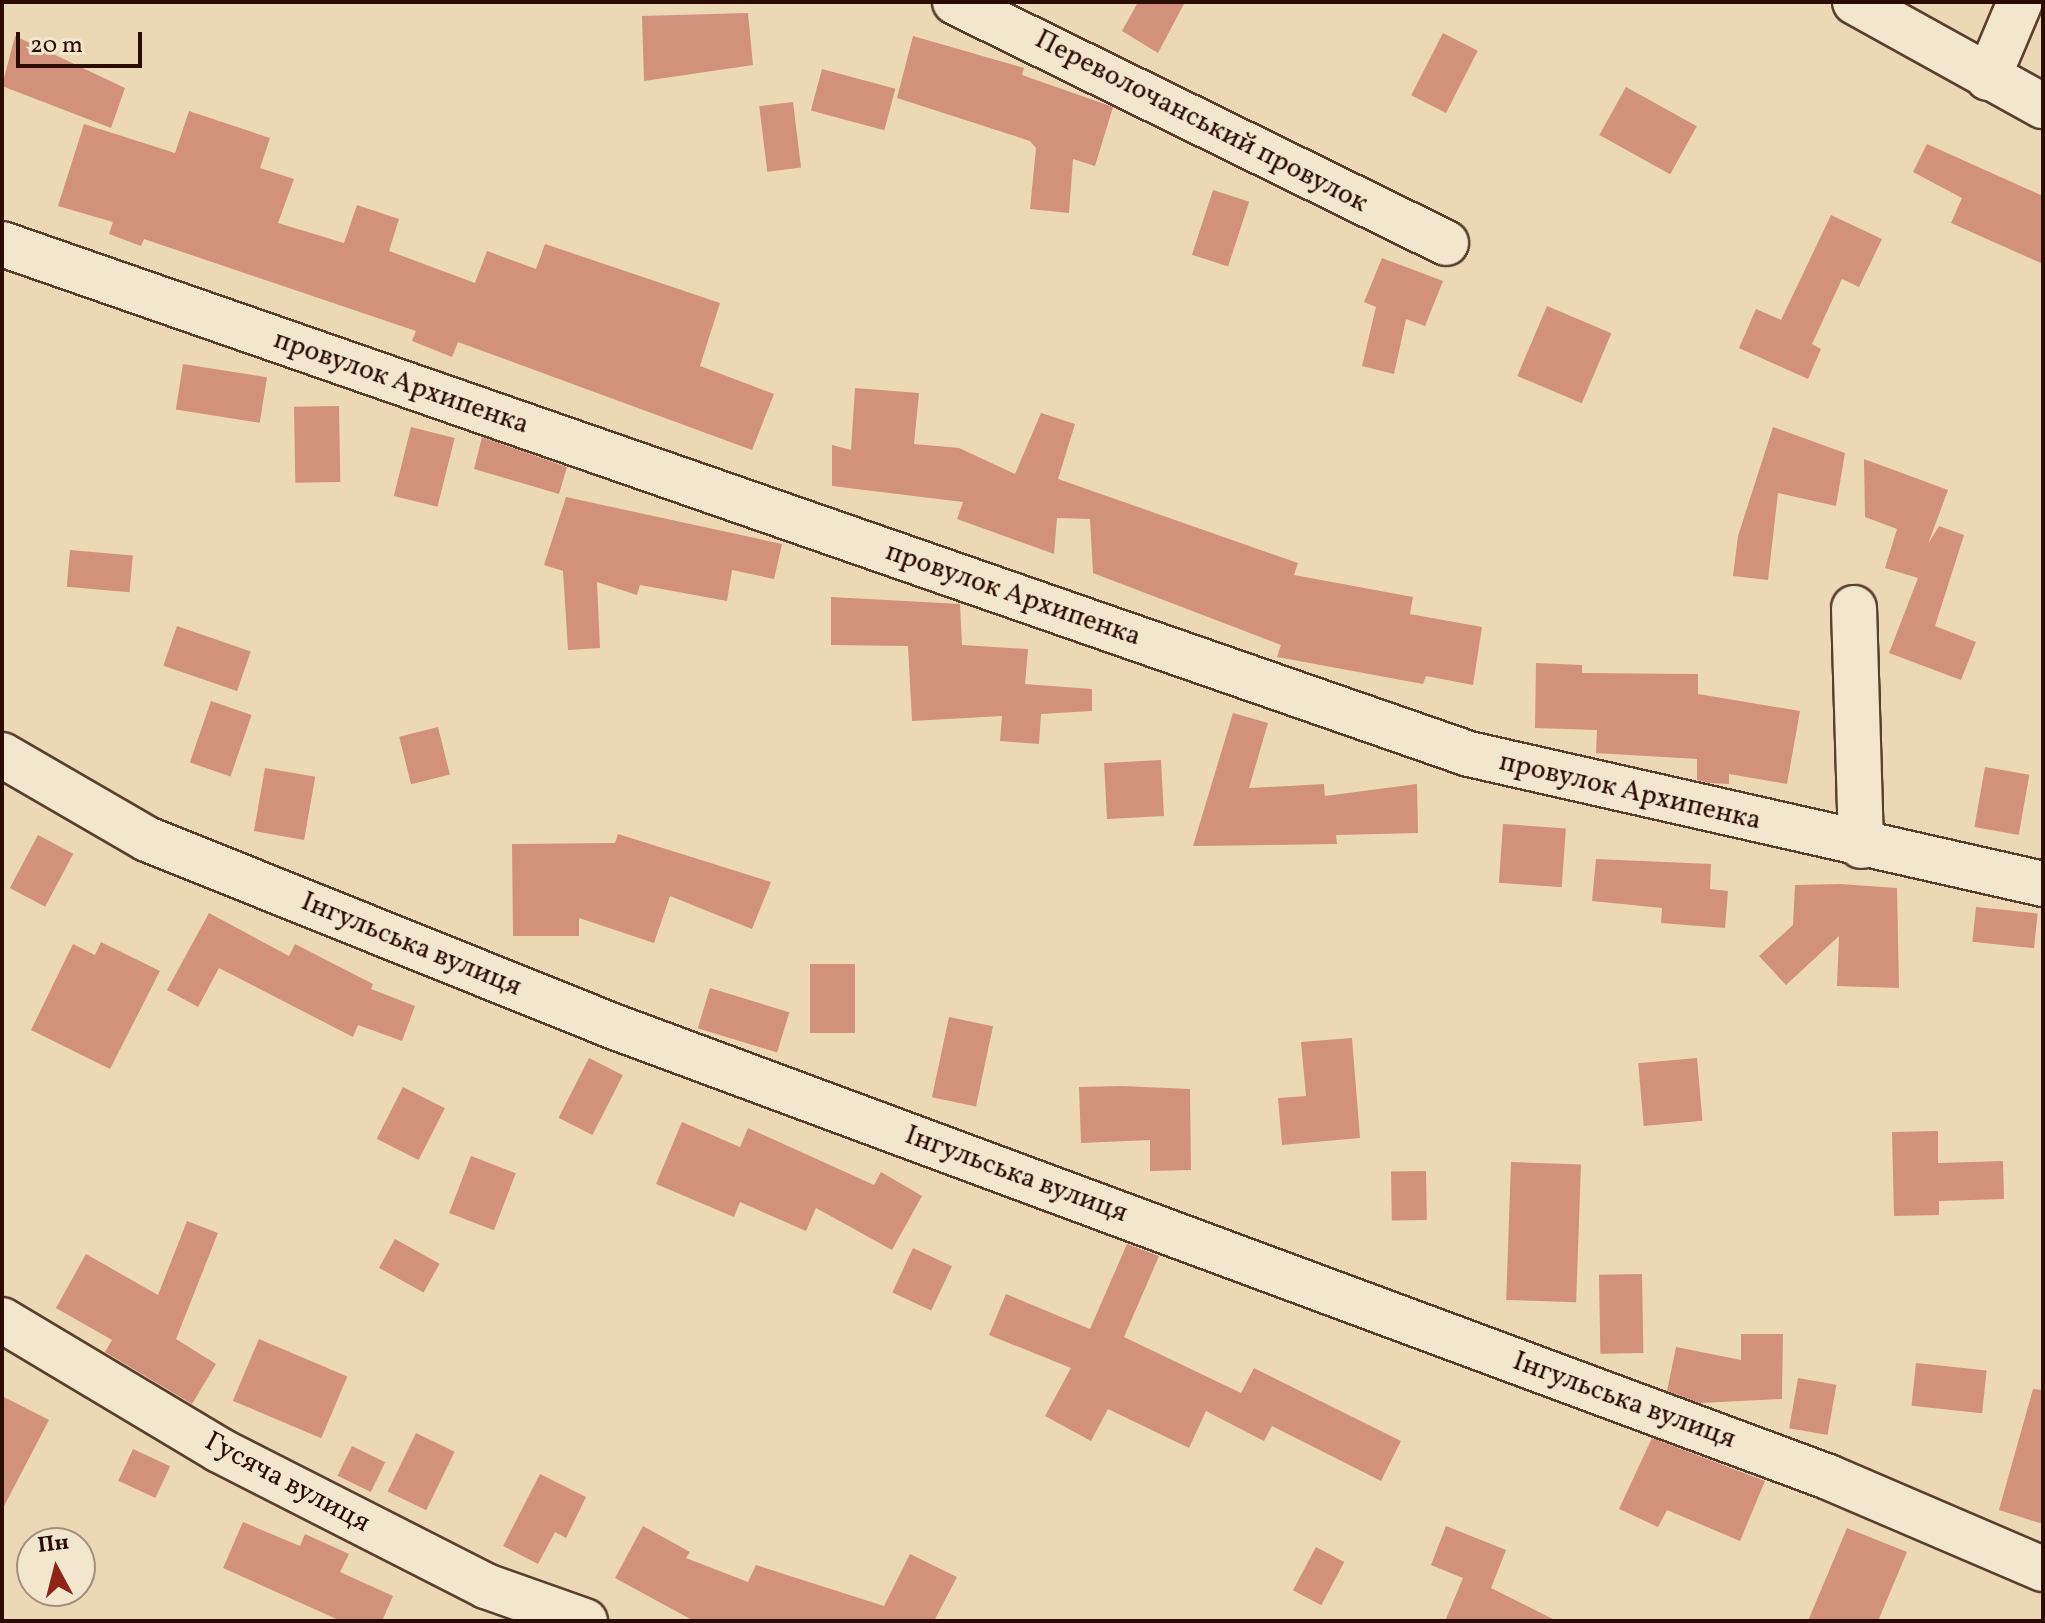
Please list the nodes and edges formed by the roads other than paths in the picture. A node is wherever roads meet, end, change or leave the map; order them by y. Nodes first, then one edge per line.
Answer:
1 (955, 2) edge
2 (1855, 2) edge
3 (2020, 2) edge
4 (1988, 78) junction
5 (2043, 106) edge
6 (1446, 243) dead end
7 (2, 244) edge
8 (1854, 608) dead end
9 (2, 755) edge
10 (1861, 846) junction
11 (2043, 884) edge
12 (2, 1320) edge
13 (2043, 1569) edge
14 (585, 1621) edge

1 - 6 street, Переволочанський провулок
2 - 4 street
3 - 4 street
4 - 5 street
7 - 10 street, провулок Архипенка
8 - 10 street
9 - 13 street, Інгульська вулиця
10 - 11 street, провулок Архипенка
12 - 14 street, Гусяча вулиця

